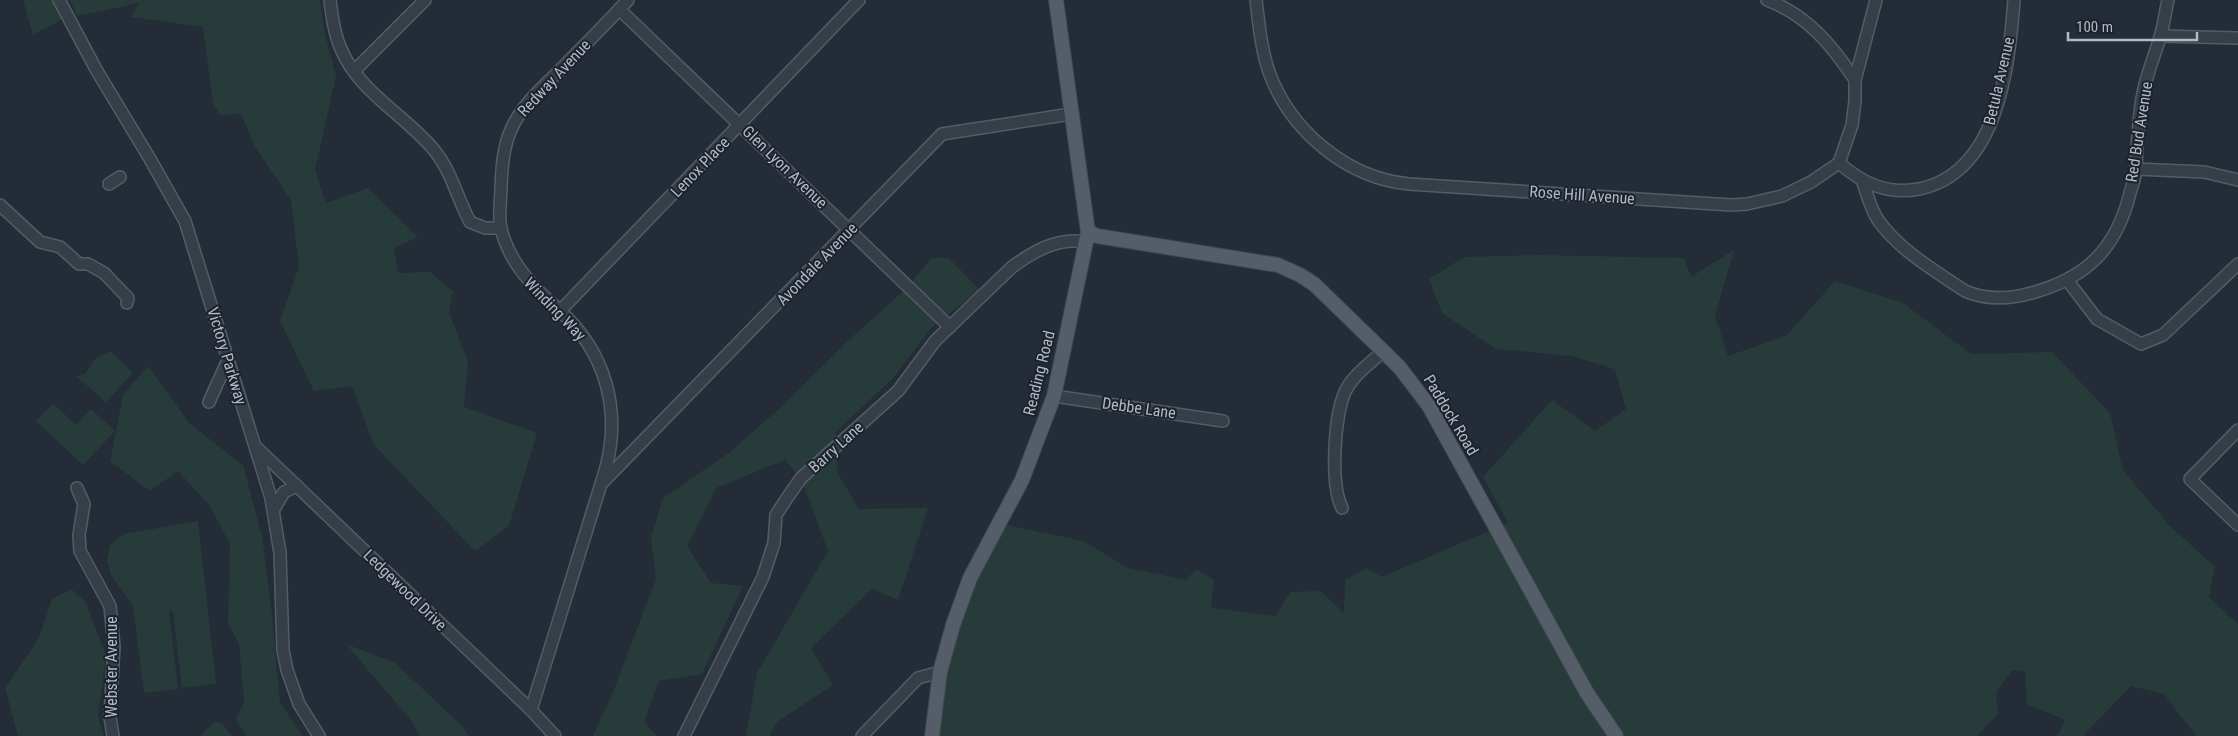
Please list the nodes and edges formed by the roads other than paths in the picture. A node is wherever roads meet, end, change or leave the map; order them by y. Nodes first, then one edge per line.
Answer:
1 (59, 0) edge
2 (330, 0) edge
3 (425, 0) edge
4 (628, 0) edge
5 (859, 0) edge
6 (1056, 0) edge
7 (1256, 0) edge
8 (1767, 0) edge
9 (1876, 0) edge
10 (2014, 0) edge
11 (2168, 0) edge
12 (620, 9) junction
13 (2161, 36) junction
14 (2238, 38) edge
15 (354, 71) junction
16 (1855, 80) junction
17 (1071, 114) junction
18 (741, 125) junction
19 (1839, 163) junction
20 (2136, 169) junction
21 (120, 177) dead end
22 (1862, 180) junction
23 (2238, 180) edge
24 (109, 184) dead end
25 (0, 205) edge
26 (501, 228) junction
27 (850, 229) junction
28 (1087, 237) junction
29 (2238, 264) edge
30 (2067, 280) junction
31 (127, 303) dead end
32 (560, 311) junction
33 (950, 327) junction
34 (1383, 351) junction
35 (228, 360) junction
36 (1054, 396) junction
37 (209, 402) dead end
38 (1223, 421) dead end
39 (2238, 430) edge
40 (254, 445) junction
41 (297, 486) junction
42 (599, 486) junction
43 (77, 488) dead end
44 (1342, 508) dead end
45 (274, 509) junction
46 (2238, 525) edge
47 (940, 672) junction
48 (531, 710) junction
49 (112, 736) edge
50 (319, 736) edge
51 (554, 736) edge
52 (684, 736) edge
53 (862, 736) edge
54 (932, 736) edge
55 (1616, 736) edge

1 - 35 street, Victory Parkway
2 - 15 street
3 - 15 street
4 - 12 street, Redway Avenue
5 - 18 street, Lenox Place
6 - 17 main road, Reading Road
7 - 19 street, Rose Hill Avenue
8 - 16 street
9 - 16 street
10 - 22 street, Betula Avenue
11 - 13 street, Red Bud Avenue
12 - 18 street, Glen Lyon Avenue
12 - 26 street, Redway Avenue
13 - 14 street
13 - 20 street, Red Bud Avenue
15 - 26 street
16 - 19 street
17 - 27 street, Avondale Avenue
17 - 28 main road, Reading Road
18 - 27 street, Glen Lyon Avenue
18 - 32 street, Lenox Place
19 - 22 street, Betula Avenue
20 - 23 street
20 - 30 street, Red Bud Avenue
21 - 24 street
22 - 30 street, Red Bud Avenue
25 - 31 street
26 - 32 street, Winding Way
27 - 33 street, Glen Lyon Avenue
27 - 42 street, Avondale Avenue
28 - 33 street, Barry Lane
28 - 34 main road, Paddock Road
28 - 36 main road, Reading Road
29 - 30 street
32 - 42 street, Winding Way
33 - 52 street, Barry Lane
34 - 44 street
34 - 55 main road, Paddock Road
35 - 37 street
35 - 40 street, Victory Parkway
36 - 38 street, Debbe Lane
36 - 47 main road, Reading Road
39 - 46 street
40 - 41 street, Ledgewood Drive
40 - 45 street, Victory Parkway
41 - 45 street
41 - 48 street, Ledgewood Drive
42 - 48 street, Winding Way
43 - 49 street, Webster Avenue
45 - 50 street, Victory Parkway
47 - 53 street
47 - 54 main road, Reading Road
48 - 51 street, Ledgewood Drive

